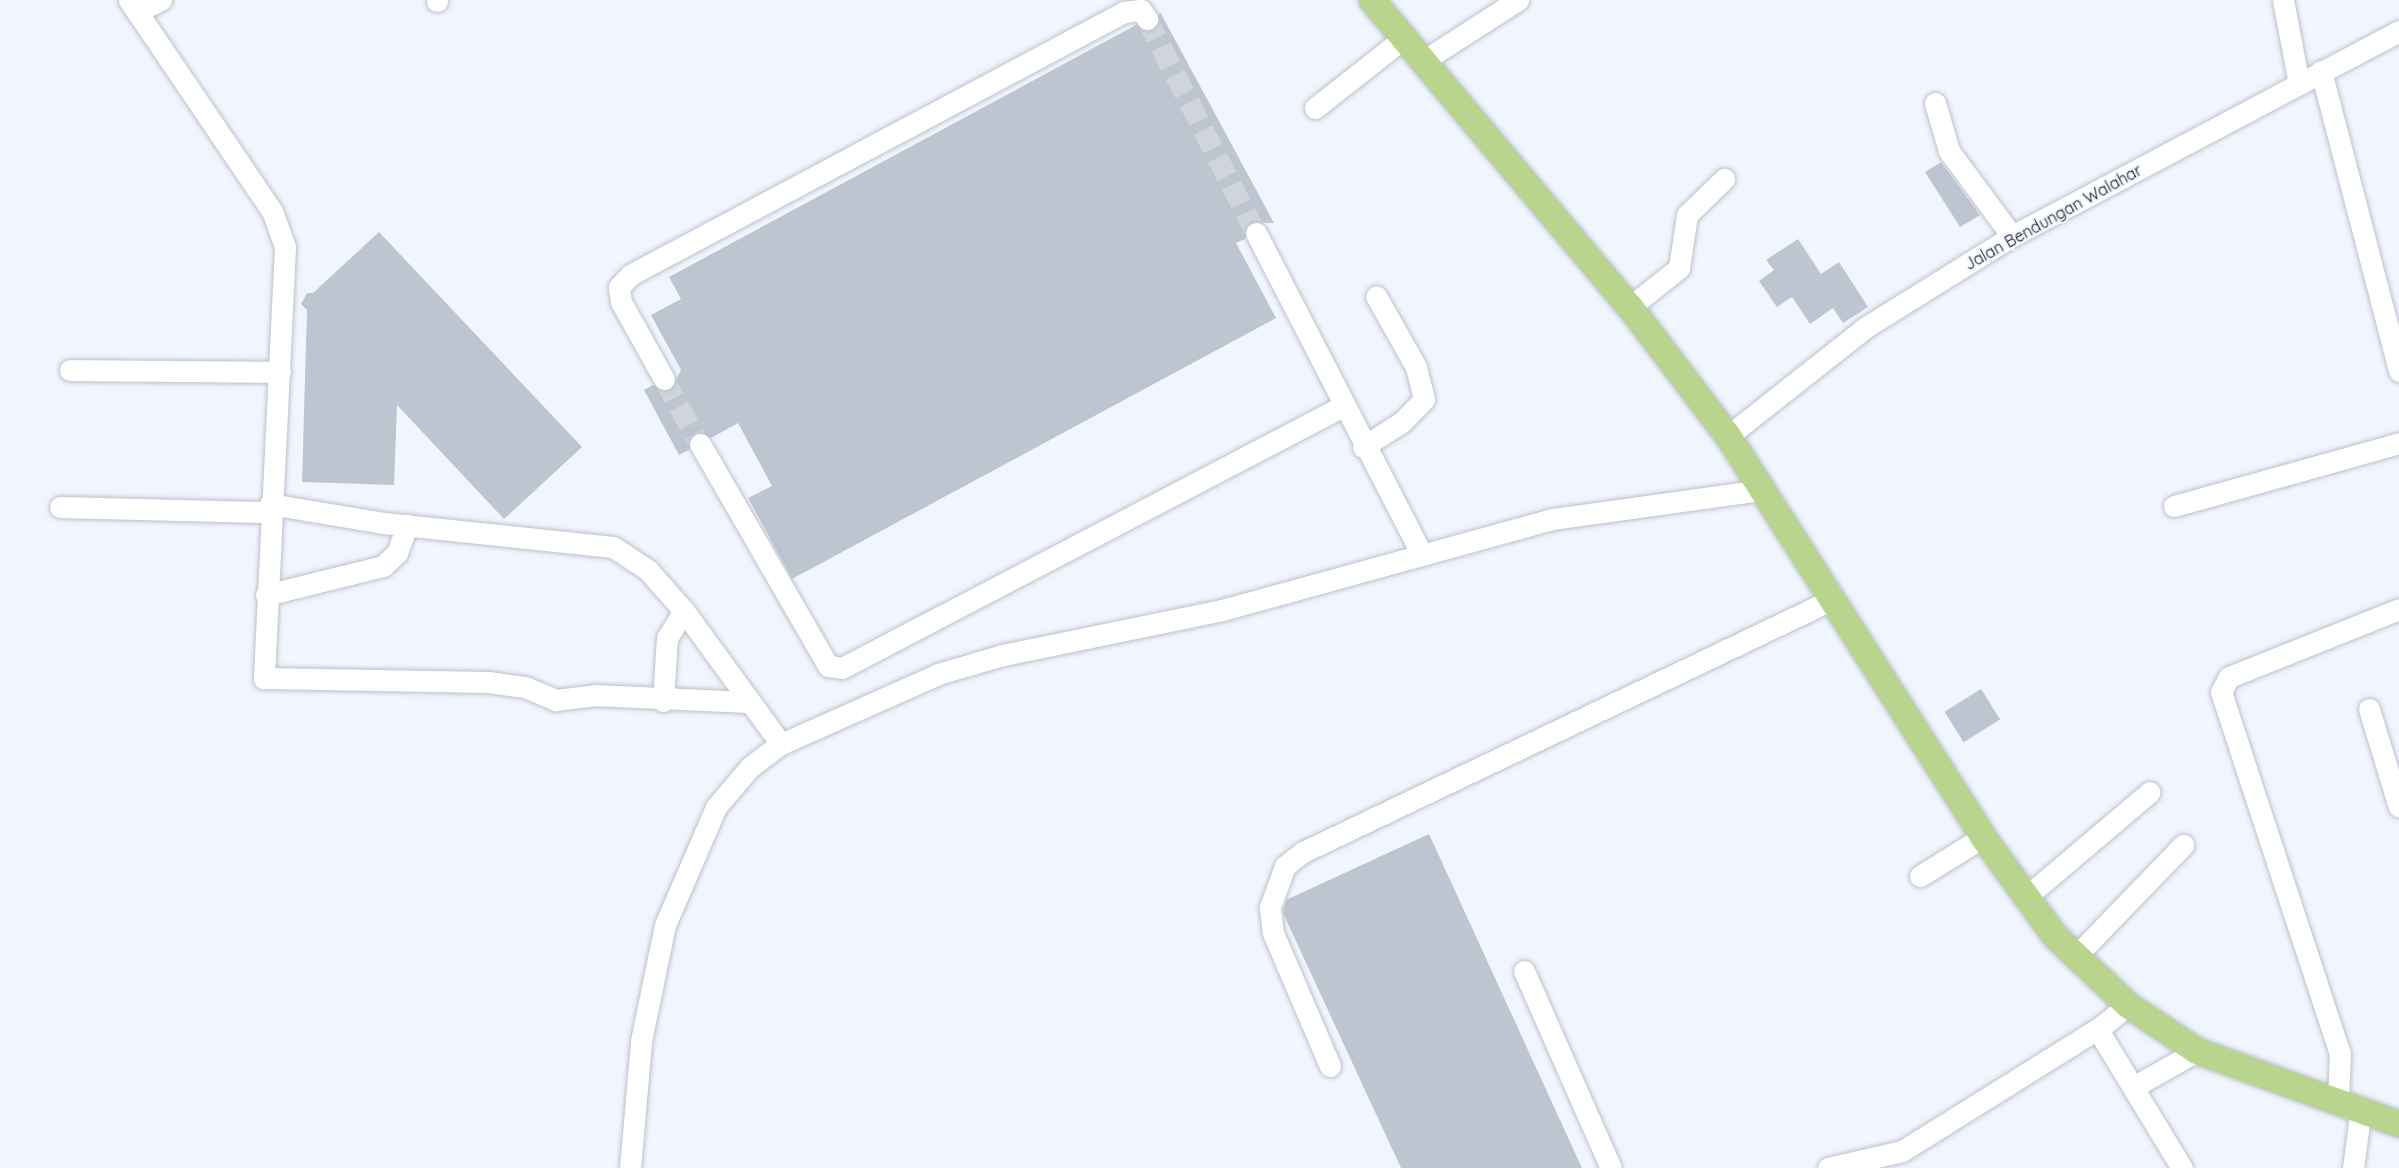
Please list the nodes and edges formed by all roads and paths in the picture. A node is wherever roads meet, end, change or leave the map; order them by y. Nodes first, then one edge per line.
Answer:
1 (161, 0) edge
2 (1372, 0) edge
3 (1518, 0) edge
4 (2283, 0) edge
5 (133, 6) edge
6 (1147, 19) dead end
7 (2399, 31) edge
8 (1404, 38) junction
9 (1423, 61) junction
10 (2321, 70) junction
11 (2299, 84) junction
12 (1935, 103) dead end
13 (1315, 108) dead end
14 (1724, 179) dead end
15 (1256, 233) tunnel mouth
16 (2012, 236) junction
17 (1376, 296) dead end
18 (1630, 308) junction
19 (70, 370) dead end
20 (2399, 371) edge
21 (280, 372) junction
22 (664, 379) tunnel mouth
23 (1341, 406) junction
24 (1728, 436) junction
25 (2399, 443) edge
26 (700, 444) tunnel mouth
27 (1363, 447) junction
28 (1761, 490) junction
29 (2174, 506) dead end
30 (60, 507) dead end
31 (270, 508) junction
32 (406, 525) junction
33 (1422, 554) junction
34 (266, 595) junction
35 (1831, 600) junction
36 (2399, 609) edge
37 (684, 611) junction
38 (663, 701) junction
39 (749, 702) junction
40 (2369, 709) dead end
41 (781, 744) junction
42 (2150, 792) dead end
43 (2399, 807) edge
44 (1983, 837) junction
45 (2182, 845) dead end
46 (1920, 876) dead end
47 (2026, 897) junction
48 (2075, 957) junction
49 (1524, 970) dead end
50 (2128, 1005) junction
51 (2102, 1026) junction
52 (2197, 1051) junction
53 (1330, 1066) dead end
54 (2135, 1086) junction
55 (2350, 1104) junction
56 (2399, 1124) edge
57 (630, 1168) edge
58 (1611, 1168) edge
59 (1828, 1168) edge
60 (2182, 1168) edge
61 (2353, 1168) edge

1 - 5 street
2 - 8 main road
3 - 9 street
4 - 11 street
5 - 21 street
6 - 22 street
7 - 10 street, Jalan Bendungan Walahar
8 - 9 main road
8 - 13 street
9 - 18 main road
10 - 11 street, Jalan Bendungan Walahar
10 - 20 street
11 - 16 street, Jalan Bendungan Walahar
12 - 16 street
14 - 18 street
15 - 23 street
16 - 24 street, Jalan Bendungan Walahar
17 - 27 street
18 - 24 main road
19 - 21 street
21 - 31 street
23 - 26 street
23 - 27 street
24 - 28 main road
25 - 29 street
27 - 33 street
28 - 33 street
28 - 35 main road
30 - 31 street
31 - 32 street
31 - 34 street
32 - 34 street
32 - 37 street
33 - 41 street
34 - 38 street
35 - 44 main road
35 - 53 street
36 - 55 street
37 - 38 street
37 - 39 street
38 - 39 street
39 - 41 street
40 - 43 street
41 - 57 street
42 - 47 street
44 - 46 street
44 - 47 main road
45 - 48 street
47 - 48 main road
48 - 50 main road
49 - 58 street
50 - 51 street
50 - 52 main road
51 - 54 street
51 - 59 street
52 - 54 street
52 - 55 main road
54 - 60 street
55 - 56 main road
55 - 61 street

